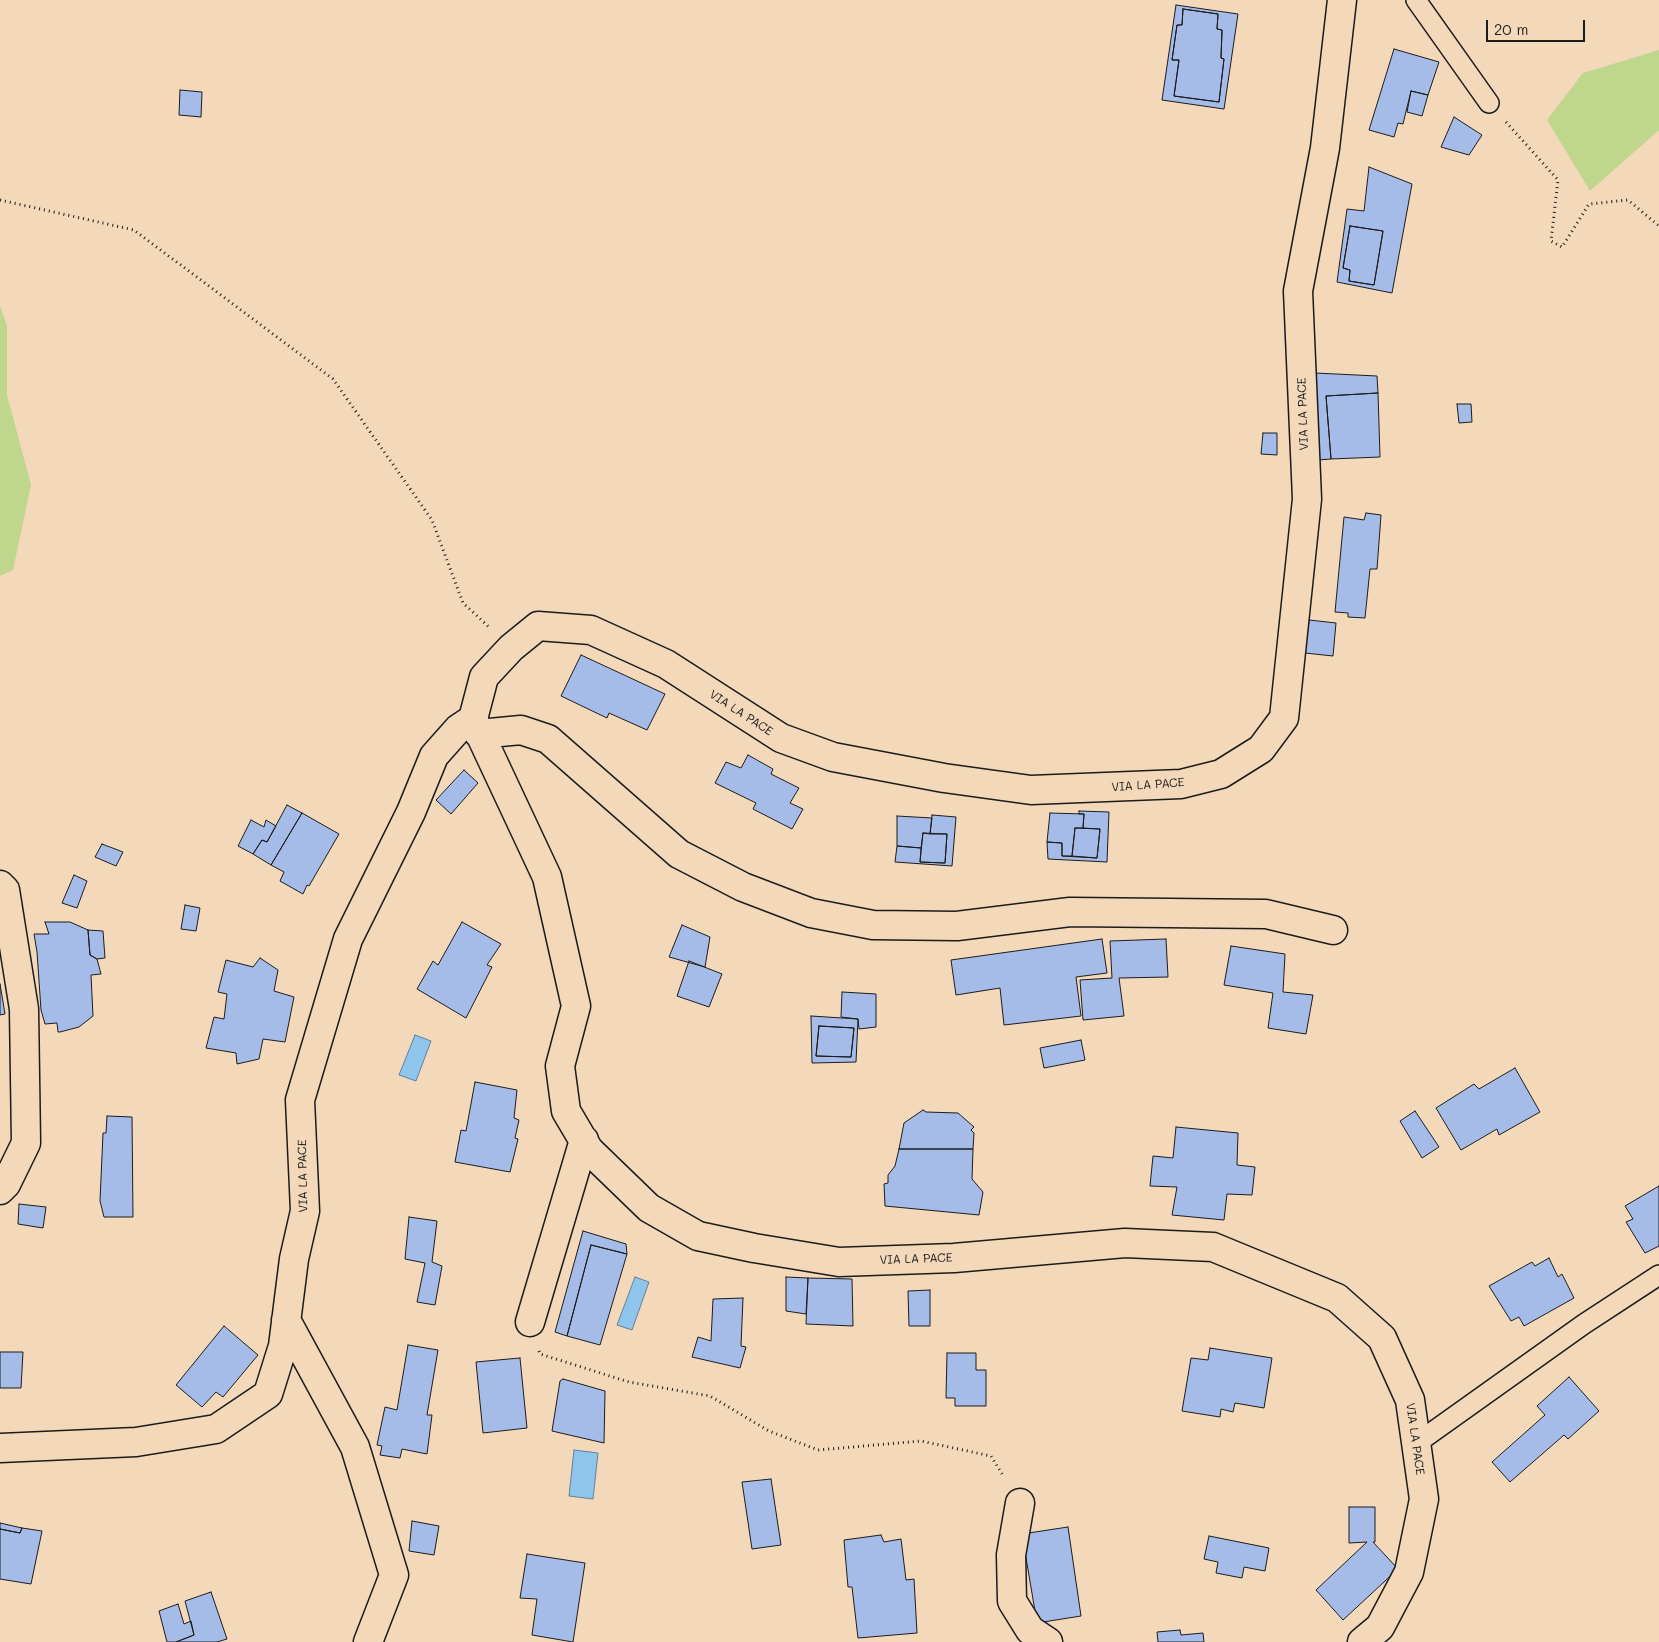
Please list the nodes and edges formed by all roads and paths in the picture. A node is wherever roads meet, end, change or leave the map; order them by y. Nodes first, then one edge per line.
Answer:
1 (1342, 0) edge
2 (1416, 0) edge
3 (1489, 104) joint
4 (0, 200) edge
5 (1659, 226) edge
6 (510, 648) junction
7 (476, 726) junction
8 (0, 885) edge
9 (1333, 930) dead end
10 (584, 1140) junction
11 (0, 1190) edge
12 (1659, 1275) edge
13 (286, 1320) junction
14 (530, 1322) joint
15 (1417, 1443) junction
16 (0, 1448) edge
17 (1020, 1503) joint
18 (368, 1642) edge
19 (1048, 1642) edge
20 (1362, 1642) edge

1 - 6 street, VIA LA PACE
2 - 3 lane
3 - 5 path
4 - 6 path
6 - 7 street, VIA LA PACE
7 - 9 street
7 - 10 street, VIA LA PACE
7 - 13 street, VIA LA PACE
8 - 11 street
10 - 14 street
10 - 15 street, VIA LA PACE
12 - 15 lane
13 - 16 street, VIA LA PACE
13 - 18 street
14 - 17 path
15 - 20 street, VIA LA PACE
17 - 19 street

